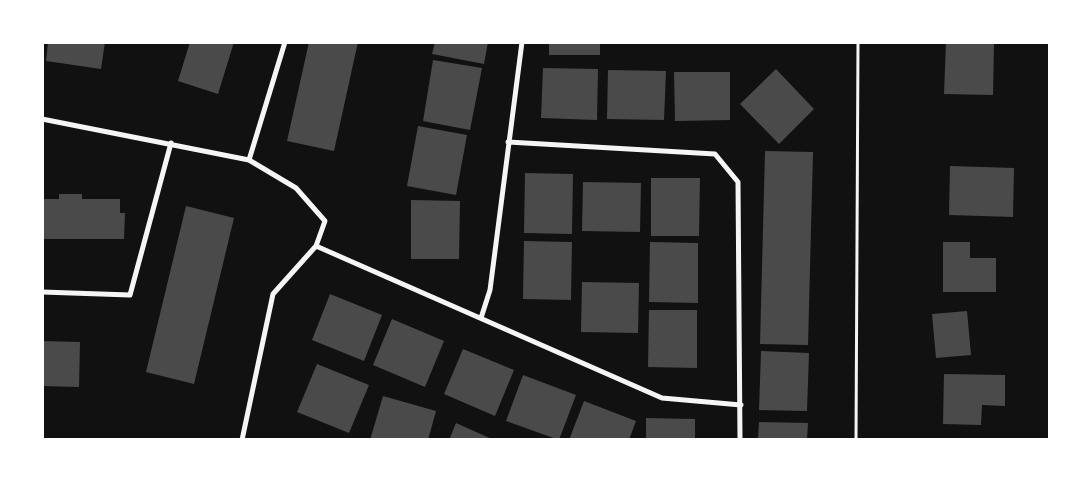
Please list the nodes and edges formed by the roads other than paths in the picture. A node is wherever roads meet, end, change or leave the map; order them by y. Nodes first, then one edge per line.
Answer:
1 (285, 42) edge
2 (522, 42) edge
3 (42, 119) edge
4 (508, 142) junction
5 (171, 143) junction
6 (249, 160) junction
7 (316, 246) junction
8 (42, 292) edge
9 (481, 318) junction
10 (741, 405) junction
11 (242, 440) edge
12 (740, 440) edge

1 - 6 street
2 - 4 street
3 - 5 street
4 - 9 street
4 - 10 street
5 - 6 street
5 - 8 street
6 - 7 street
7 - 9 street
7 - 11 street
9 - 10 street
10 - 12 street

